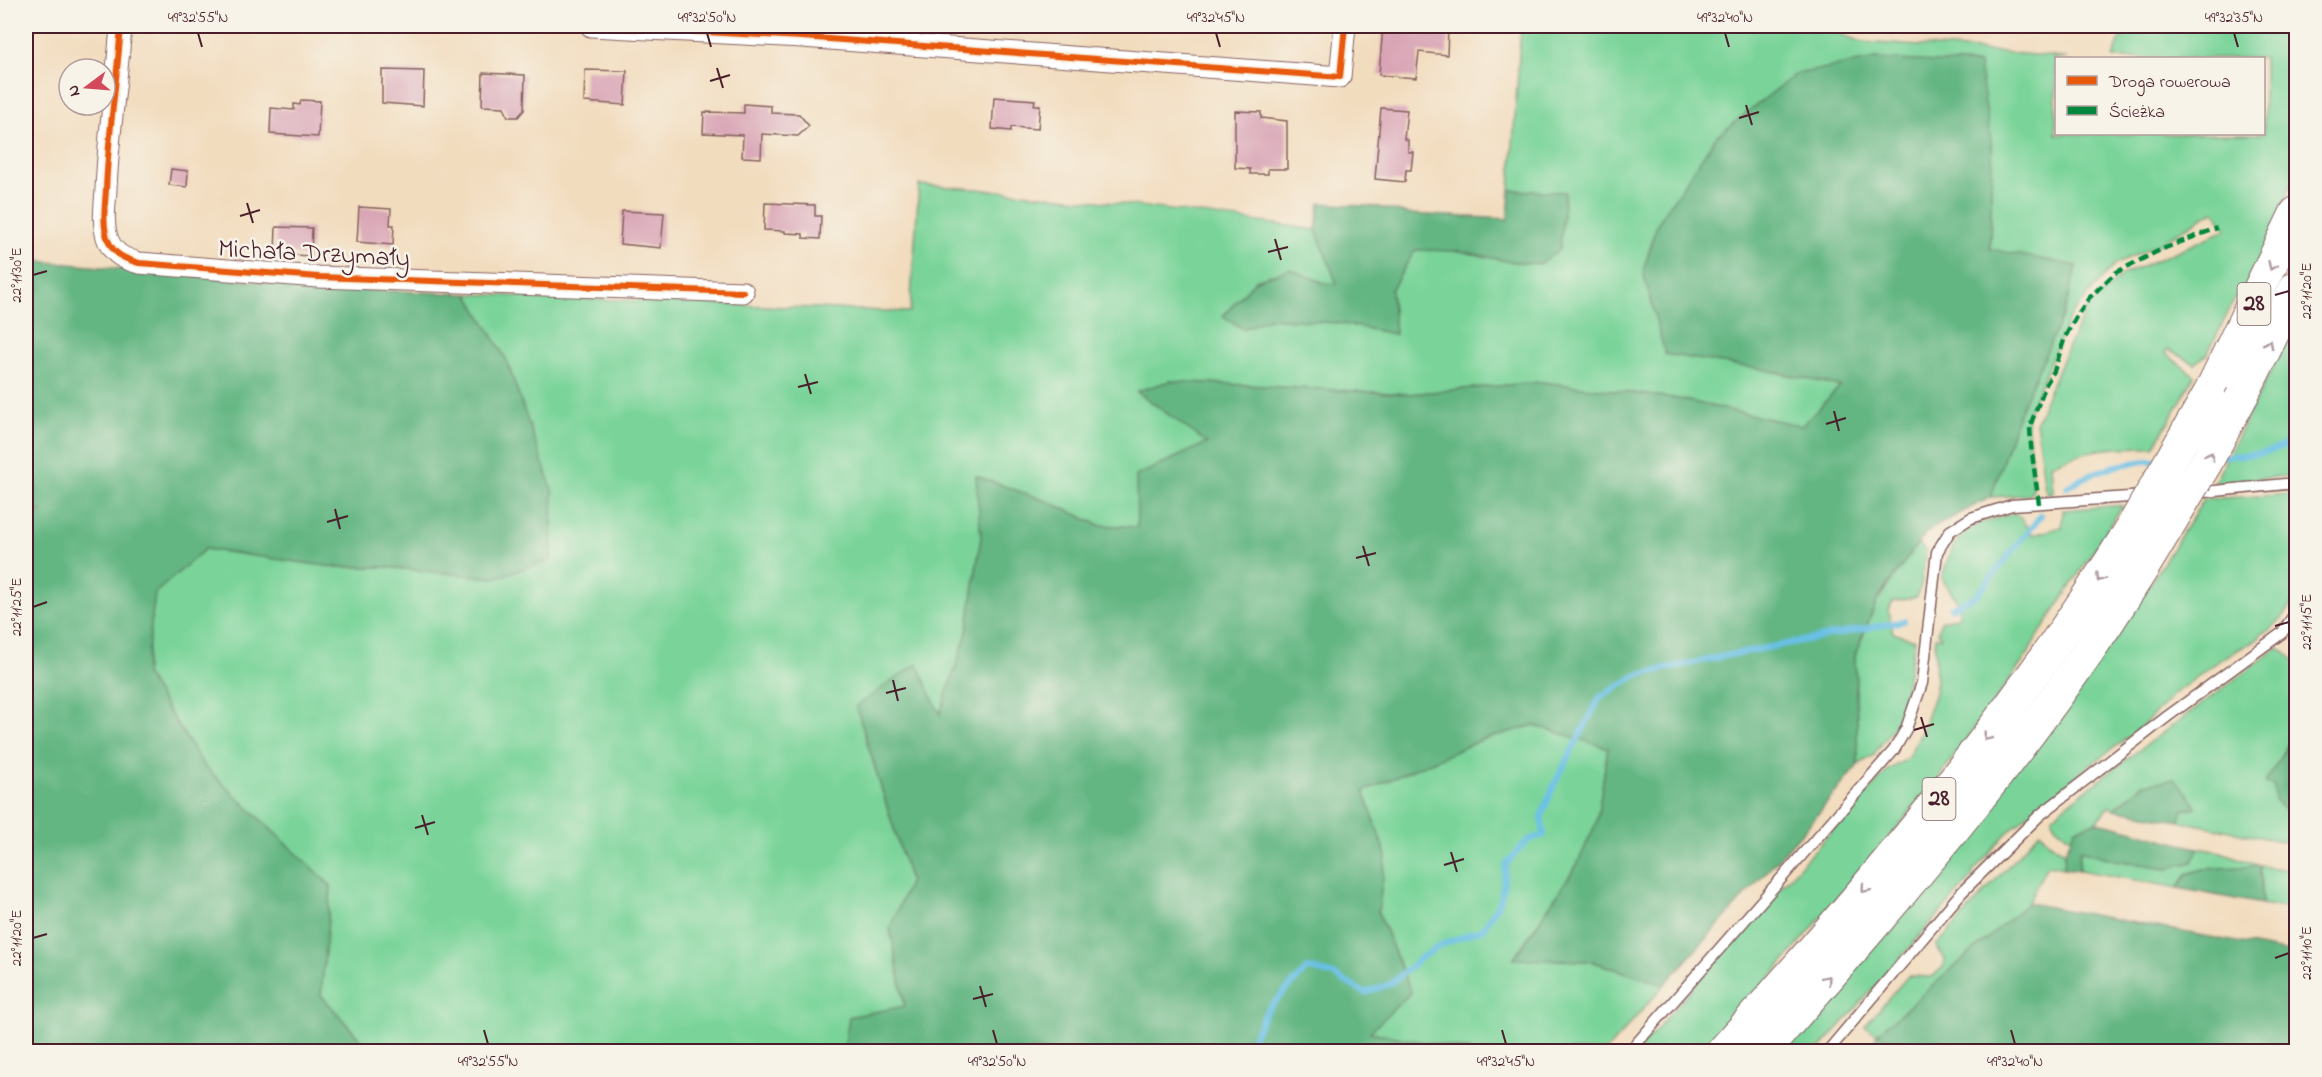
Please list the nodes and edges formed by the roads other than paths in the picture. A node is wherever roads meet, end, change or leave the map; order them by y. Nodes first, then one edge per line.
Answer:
1 (121, 26) edge
2 (591, 26) edge
3 (1345, 26) edge
4 (2296, 213) edge
5 (2296, 287) edge
6 (743, 292) dead end
7 (2296, 483) edge
8 (2178, 494) dead end
9 (2167, 495) dead end
10 (2145, 536) junction
11 (2296, 612) edge
12 (1629, 1052) edge
13 (1722, 1052) edge
14 (1763, 1052) edge
15 (1827, 1052) edge

1 - 6 street, Michała Drzymały
2 - 3 street
4 -> 10 main road, 28, bridge
10 -> 5 main road, 28, bridge
7 - 8 lane
9 - 12 lane
10 -> 13 main road, 28
14 -> 10 main road, 28
11 - 15 lane

